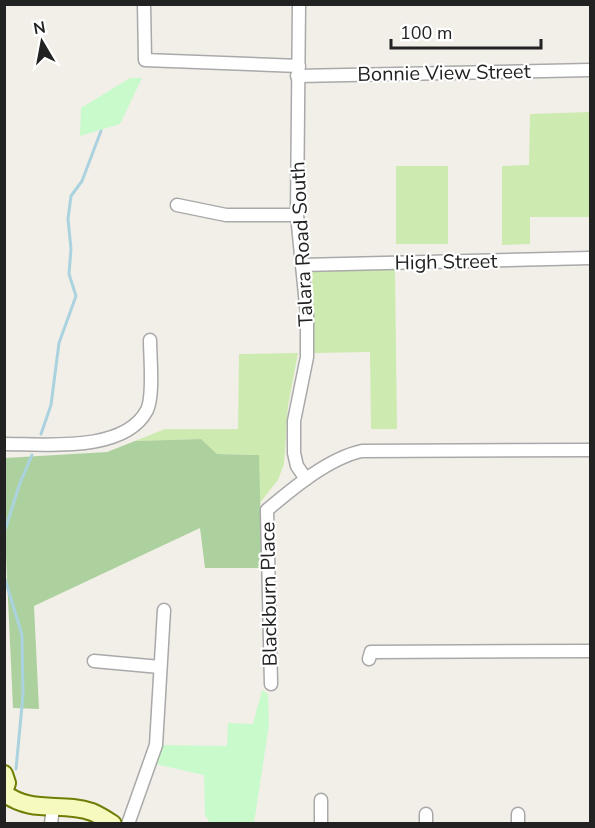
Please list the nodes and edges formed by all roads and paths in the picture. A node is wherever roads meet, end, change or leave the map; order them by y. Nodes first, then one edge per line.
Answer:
1 (144, 4) edge
2 (299, 4) edge
3 (591, 70) edge
4 (298, 71) junction
5 (177, 205) dead end
6 (297, 215) junction
7 (591, 258) edge
8 (302, 265) junction
9 (150, 340) dead end
10 (4, 444) edge
11 (591, 450) edge
12 (306, 479) junction
13 (164, 610) dead end
14 (591, 651) edge
15 (367, 652) dead end
16 (94, 661) dead end
17 (160, 667) junction
18 (271, 684) dead end
19 (4, 774) edge
20 (4, 793) edge
21 (321, 800) dead end
22 (52, 815) edge
23 (113, 824) edge
24 (128, 824) edge
25 (321, 824) edge

1 - 4 street, Bonnie View Street
2 - 4 street, Talara Road South
3 - 4 street, Bonnie View Street
4 - 6 street, Talara Road South
5 - 6 street
6 - 8 street, Talara Road South
7 - 8 street, High Street
8 - 12 street, Talara Road South
9 - 10 street
11 - 12 street, Blackburn Place
12 - 18 street, Blackburn Place
13 - 17 street
14 - 15 street
16 - 17 street
17 - 24 street
19 - 20 street
20 - 22 street
21 - 25 street
22 - 23 street

